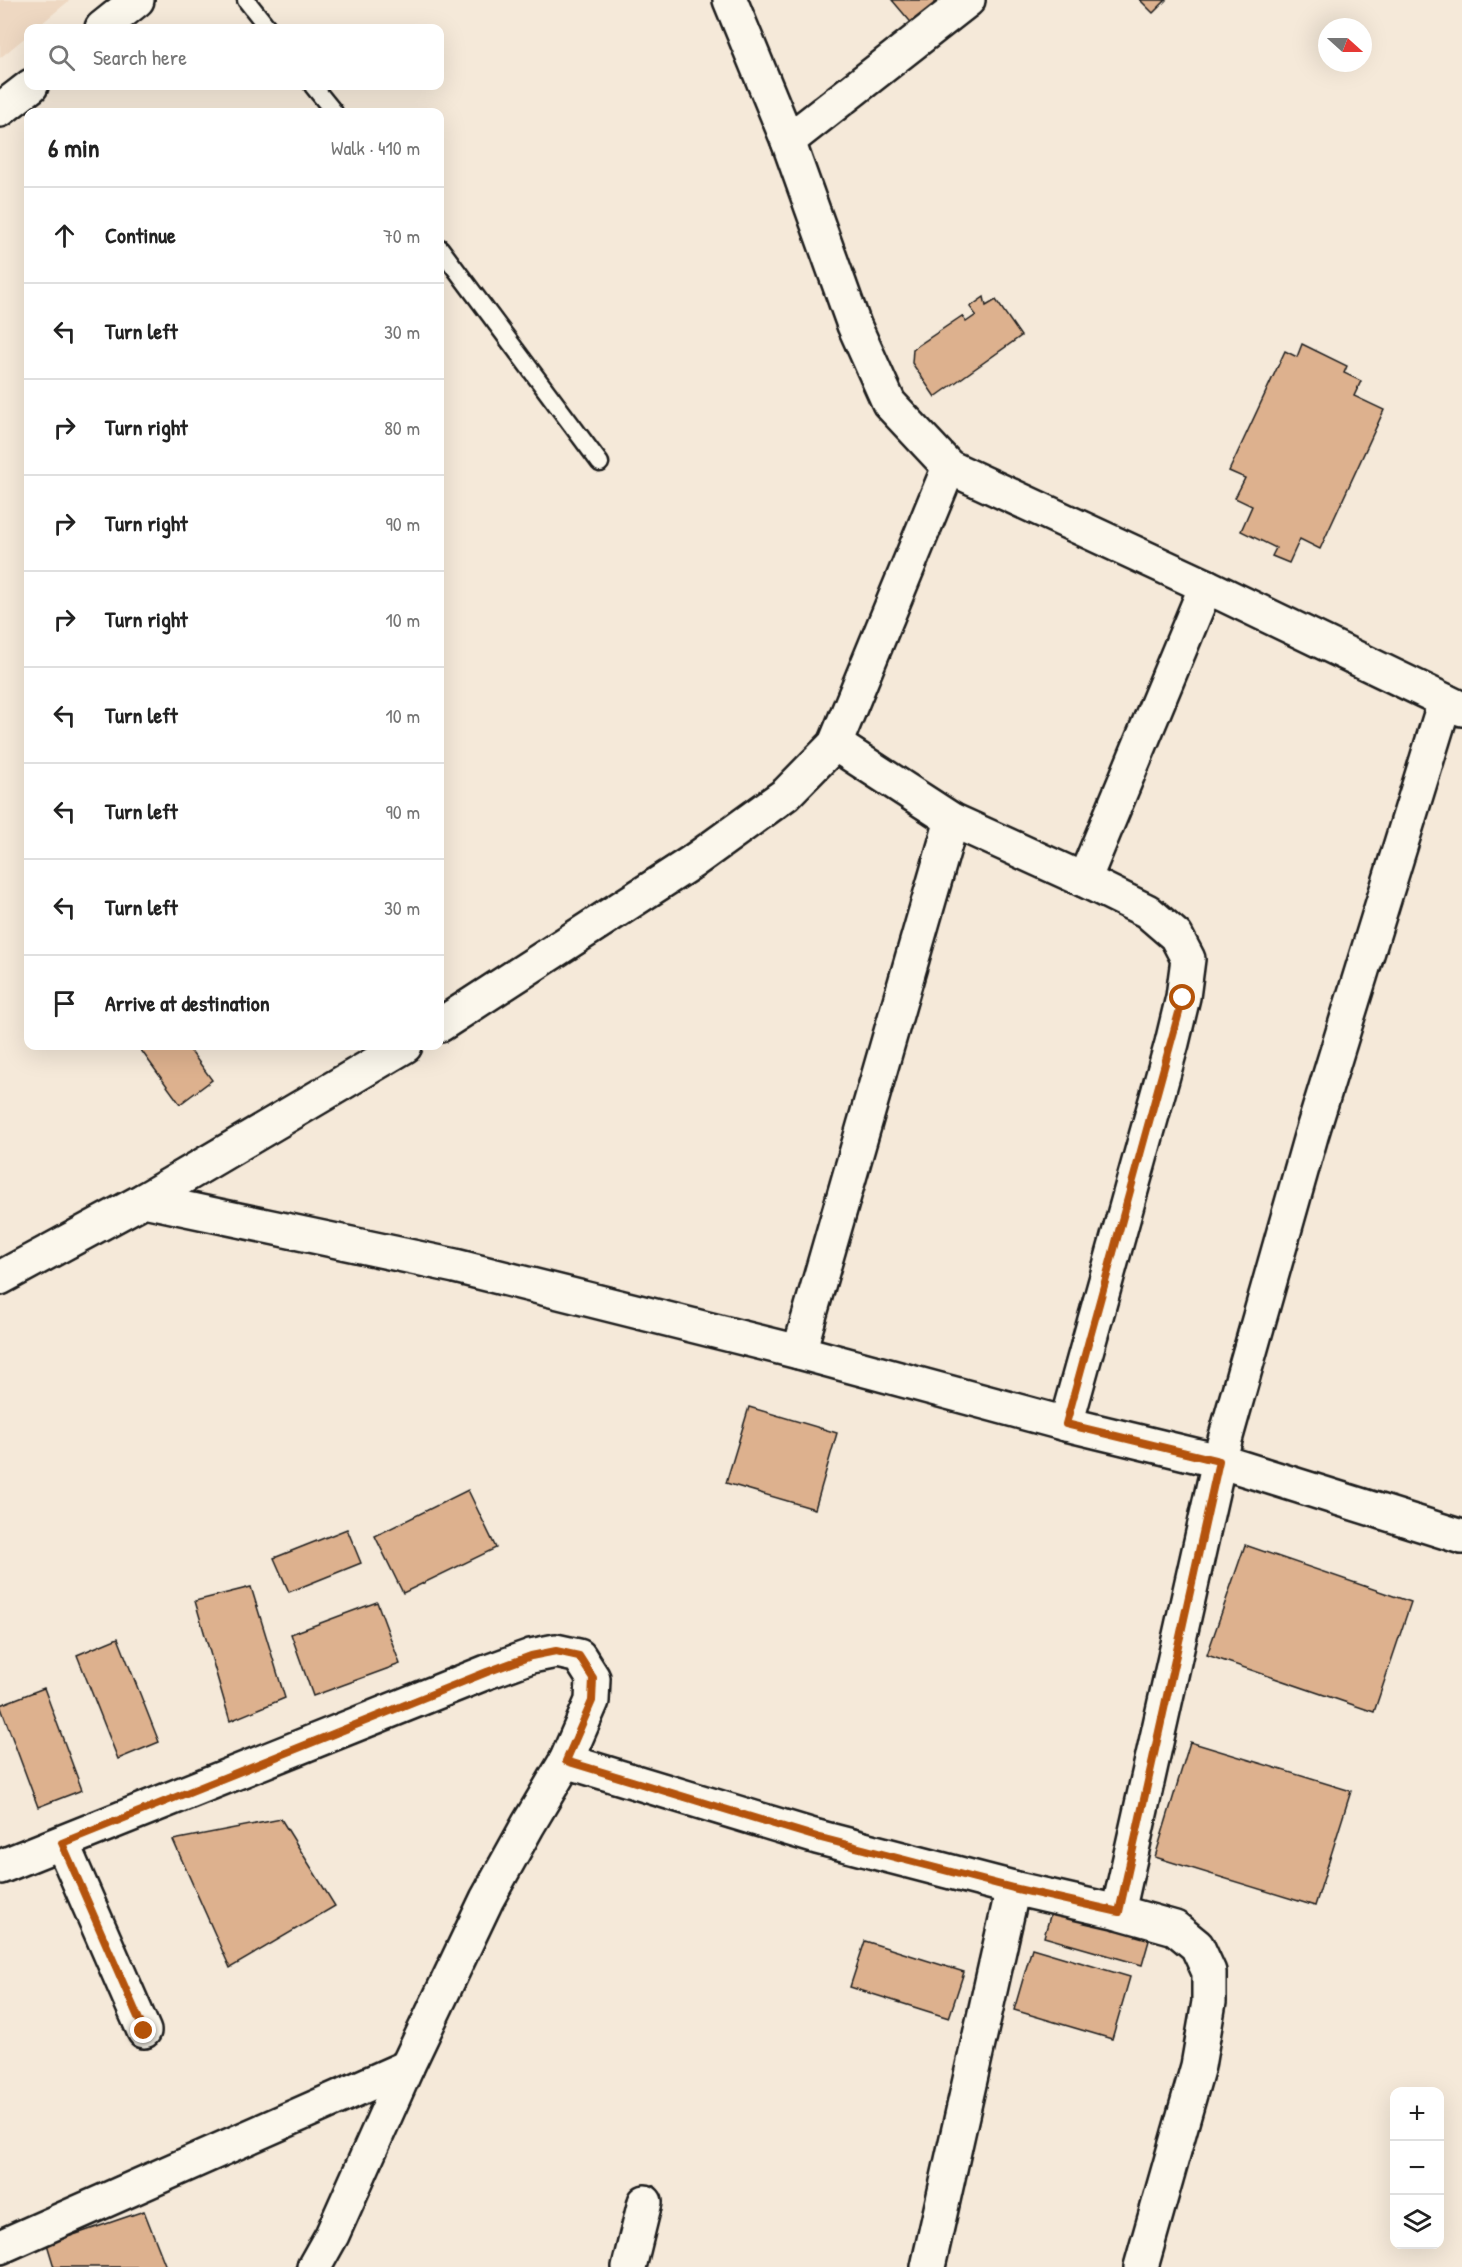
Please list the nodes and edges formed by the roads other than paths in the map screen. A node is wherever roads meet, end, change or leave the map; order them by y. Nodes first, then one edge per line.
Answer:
1 (137, 0) edge
2 (246, 0) edge
3 (730, 0) edge
4 (968, 0) edge
5 (107, 24) edge
6 (265, 24) edge
7 (26, 90) edge
8 (316, 90) edge
9 (331, 108) edge
10 (0, 110) edge
11 (788, 141) junction
12 (444, 253) edge
13 (600, 464) dead end
14 (949, 467) junction
15 (1206, 586) junction
16 (1454, 705) edge
17 (835, 744) junction
18 (952, 820) junction
19 (1084, 880) junction
20 (444, 1022) edge
21 (398, 1050) edge
22 (144, 1200) junction
23 (0, 1278) edge
24 (799, 1352) junction
25 (1066, 1424) junction
26 (1219, 1461) junction
27 (1462, 1538) edge
28 (566, 1761) junction
29 (62, 1843) junction
30 (0, 1868) edge
31 (1013, 1888) junction
32 (1119, 1912) junction
33 (144, 2031) dead end
34 (407, 2067) junction
35 (645, 2202) dead end
36 (0, 2247) edge
37 (314, 2267) edge
38 (629, 2267) edge
39 (928, 2267) edge
40 (1141, 2267) edge

1 - 5 street
2 - 6 lane
3 - 11 street
4 - 11 street
7 - 10 street
8 - 9 lane
11 - 14 street
12 - 13 lane
14 - 15 street
14 - 17 street
15 - 16 street
15 - 19 street
16 - 26 street
17 - 18 street
17 - 20 street
18 - 19 street
18 - 24 street
19 - 25 street
21 - 22 street
22 - 23 street
22 - 24 street
24 - 25 street
25 - 26 street
26 - 27 street
26 - 32 street
28 - 29 street
28 - 31 street
28 - 34 street
29 - 30 street
29 - 33 street
31 - 32 street
31 - 39 street
32 - 40 street
34 - 36 street
34 - 37 street
35 - 38 street

